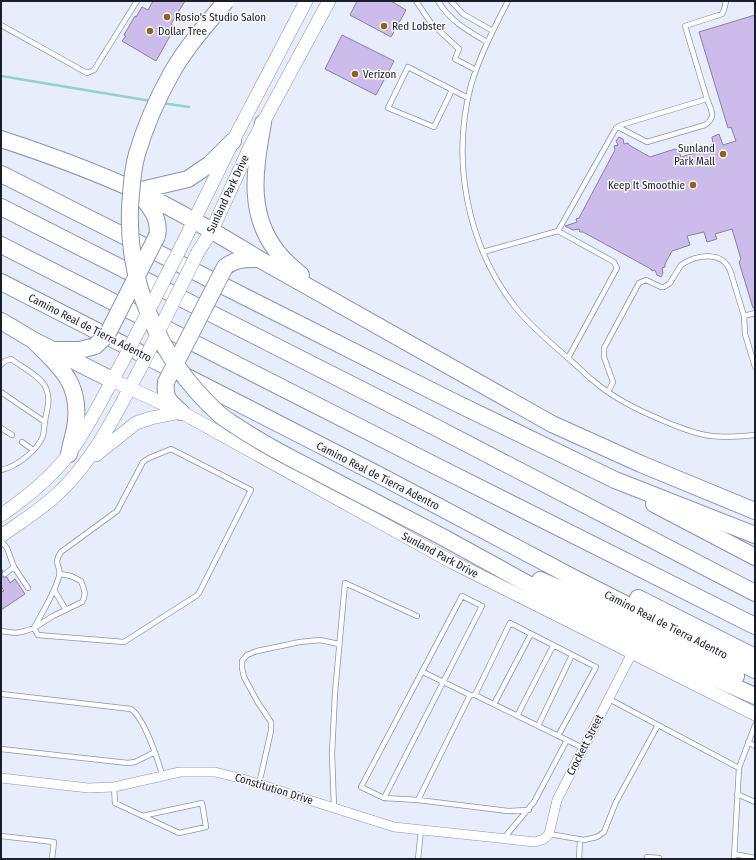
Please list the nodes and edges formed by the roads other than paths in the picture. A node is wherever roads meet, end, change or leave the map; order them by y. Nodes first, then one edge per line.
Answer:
1 (137, 1) edge
2 (226, 1) edge
3 (306, 1) edge
4 (329, 1) edge
5 (416, 1) edge
6 (438, 1) edge
7 (451, 1) edge
8 (508, 1) edge
9 (726, 1) edge
10 (1, 25) edge
11 (492, 31) junction
12 (487, 42) junction
13 (476, 70) junction
14 (452, 90) junction
15 (468, 98) junction
16 (707, 99) junction
17 (263, 123) junction
18 (618, 126) junction
19 (1, 139) edge
20 (233, 141) junction
21 (1, 174) edge
22 (137, 192) junction
23 (1, 206) edge
24 (195, 221) junction
25 (212, 230) junction
26 (558, 231) junction
27 (1, 245) edge
28 (483, 252) junction
29 (259, 259) junction
30 (1, 282) edge
31 (327, 297) junction
32 (755, 313) edge
33 (744, 316) junction
34 (1, 320) edge
35 (33, 340) junction
36 (52, 350) junction
37 (568, 358) junction
38 (1, 365) edge
39 (755, 367) edge
40 (112, 380) junction
41 (129, 389) junction
42 (1, 392) edge
43 (608, 392) junction
44 (181, 412) junction
45 (45, 422) junction
46 (1, 428) edge
47 (12, 435) dead end
48 (755, 435) edge
49 (22, 442) dead end
50 (33, 450) junction
51 (69, 454) junction
52 (84, 465) junction
53 (1, 470) edge
54 (379, 475) junction
55 (615, 480) junction
56 (755, 510) edge
57 (1, 515) edge
58 (755, 535) edge
59 (1, 536) edge
60 (448, 540) junction
61 (1, 541) edge
62 (755, 557) edge
63 (14, 567) junction
64 (5, 574) dead end
65 (60, 574) junction
66 (28, 588) dead end
67 (54, 590) junction
68 (755, 593) edge
69 (66, 610) junction
70 (417, 616) dead end
71 (755, 626) edge
72 (34, 628) junction
73 (1, 631) edge
74 (531, 634) junction
75 (339, 644) junction
76 (553, 646) junction
77 (632, 653) junction
78 (572, 655) junction
79 (755, 656) edge
80 (755, 670) edge
81 (422, 672) junction
82 (444, 682) junction
83 (755, 684) edge
84 (1, 694) edge
85 (472, 695) junction
86 (755, 696) edge
87 (609, 699) junction
88 (494, 704) junction
89 (755, 714) edge
90 (517, 716) junction
91 (658, 725) junction
92 (755, 725) edge
93 (538, 726) junction
94 (558, 736) junction
95 (567, 740) junction
96 (748, 742) junction
97 (755, 746) edge
98 (584, 748) junction
99 (1, 749) edge
100 (155, 752) junction
101 (739, 768) junction
102 (162, 775) junction
103 (1, 778) edge
104 (259, 784) junction
105 (114, 787) junction
106 (737, 794) junction
107 (384, 798) junction
108 (418, 800) junction
109 (755, 802) edge
110 (334, 808) junction
111 (529, 810) junction
112 (142, 816) junction
113 (421, 830) junction
114 (1, 836) edge
115 (546, 836) junction
116 (504, 838) junction
117 (580, 840) junction
118 (734, 857) edge
119 (659, 858) edge
120 (755, 858) edge
121 (52, 859) edge
122 (418, 859) edge
123 (579, 859) edge
124 (647, 859) edge

1 - 10 lane
2 - 60 highway, bridge
3 - 20 main road, Sunland Park Drive
4 - 17 main road, Sunland Park Drive
5 - 13 lane
6 - 12 lane
7 - 11 lane
8 - 11 lane
9 - 16 lane
11 - 12 lane
12 - 13 lane
13 - 15 lane
14 - 14 lane
14 - 15 lane
15 - 28 lane
16 - 18 lane
16 - 18 lane
17 - 25 main road, Sunland Park Drive
17 - 31 highway
18 - 26 lane
19 - 22 highway
20 - 22 highway
20 - 24 main road, Sunland Park Drive
21 - 55 highway
22 - 24 highway
22 - 36 highway, bridge
23 - 68 highway
24 - 25 highway
24 - 40 main road, Sunland Park Drive, bridge
25 - 29 highway
25 - 41 main road, Sunland Park Drive, bridge
26 - 28 lane
26 - 37 lane
27 - 71 highway
28 - 37 lane
29 - 31 highway
29 - 44 highway, bridge
30 - 54 highway, Camino Real de Tierra Adentro
31 - 56 highway
32 - 33 lane
33 - 39 lane
33 - 43 lane
34 - 35 highway
35 - 36 highway
35 - 51 highway
36 - 40 highway
37 - 43 lane
38 - 45 lane
40 - 41 main road, Sunland Park Drive
40 - 51 main road, Sunland Park Drive
41 - 44 main road, Sunland Park Drive
41 - 52 main road, Sunland Park Drive
42 - 45 lane
43 - 48 lane
44 - 52 main road
44 - 77 main road, Sunland Park Drive
45 - 50 lane
46 - 47 lane
49 - 50 lane
50 - 53 lane
51 - 57 main road, Sunland Park Drive
52 - 59 main road, Sunland Park Drive
54 - 79 highway
54 - 80 highway, Camino Real de Tierra Adentro
55 - 58 highway
55 - 62 highway
60 - 83 highway
60 - 86 highway
61 - 63 lane
63 - 64 lane
63 - 66 lane
65 - 67 lane
65 - 69 lane
65 - 72 lane
67 - 69 lane
67 - 72 lane
69 - 72 lane
70 - 75 lane
72 - 73 lane
74 - 76 lane
74 - 85 lane
74 - 88 lane
75 - 104 lane
75 - 110 lane
76 - 78 lane
76 - 90 lane
77 - 87 street, Crockett Street
77 - 89 main road, Sunland Park Drive
78 - 93 lane
78 - 94 lane
81 - 82 lane
81 - 82 lane
81 - 107 lane
82 - 85 lane
82 - 107 lane
84 - 100 lane
85 - 88 lane
85 - 108 lane
87 - 91 lane
87 - 98 street, Crockett Street
88 - 90 lane
90 - 93 lane
91 - 101 lane
91 - 117 lane
92 - 96 lane
93 - 94 lane
94 - 95 lane
95 - 98 lane
95 - 111 lane
96 - 97 lane
96 - 101 lane
98 - 115 street, Crockett Street
99 - 100 lane
100 - 102 lane
101 - 106 lane
102 - 104 street, Constitution Drive
102 - 105 street, Constitution Drive
103 - 105 street, Constitution Drive
104 - 110 street, Constitution Drive
105 - 112 lane
106 - 109 lane
106 - 118 lane
107 - 108 lane
108 - 111 lane
110 - 113 street, Constitution Drive
111 - 116 lane
112 - 112 lane
113 - 116 street, Constitution Drive
113 - 122 lane
114 - 121 lane
115 - 116 street, Constitution Drive
115 - 117 lane
117 - 123 lane
118 - 120 lane
119 - 124 lane

